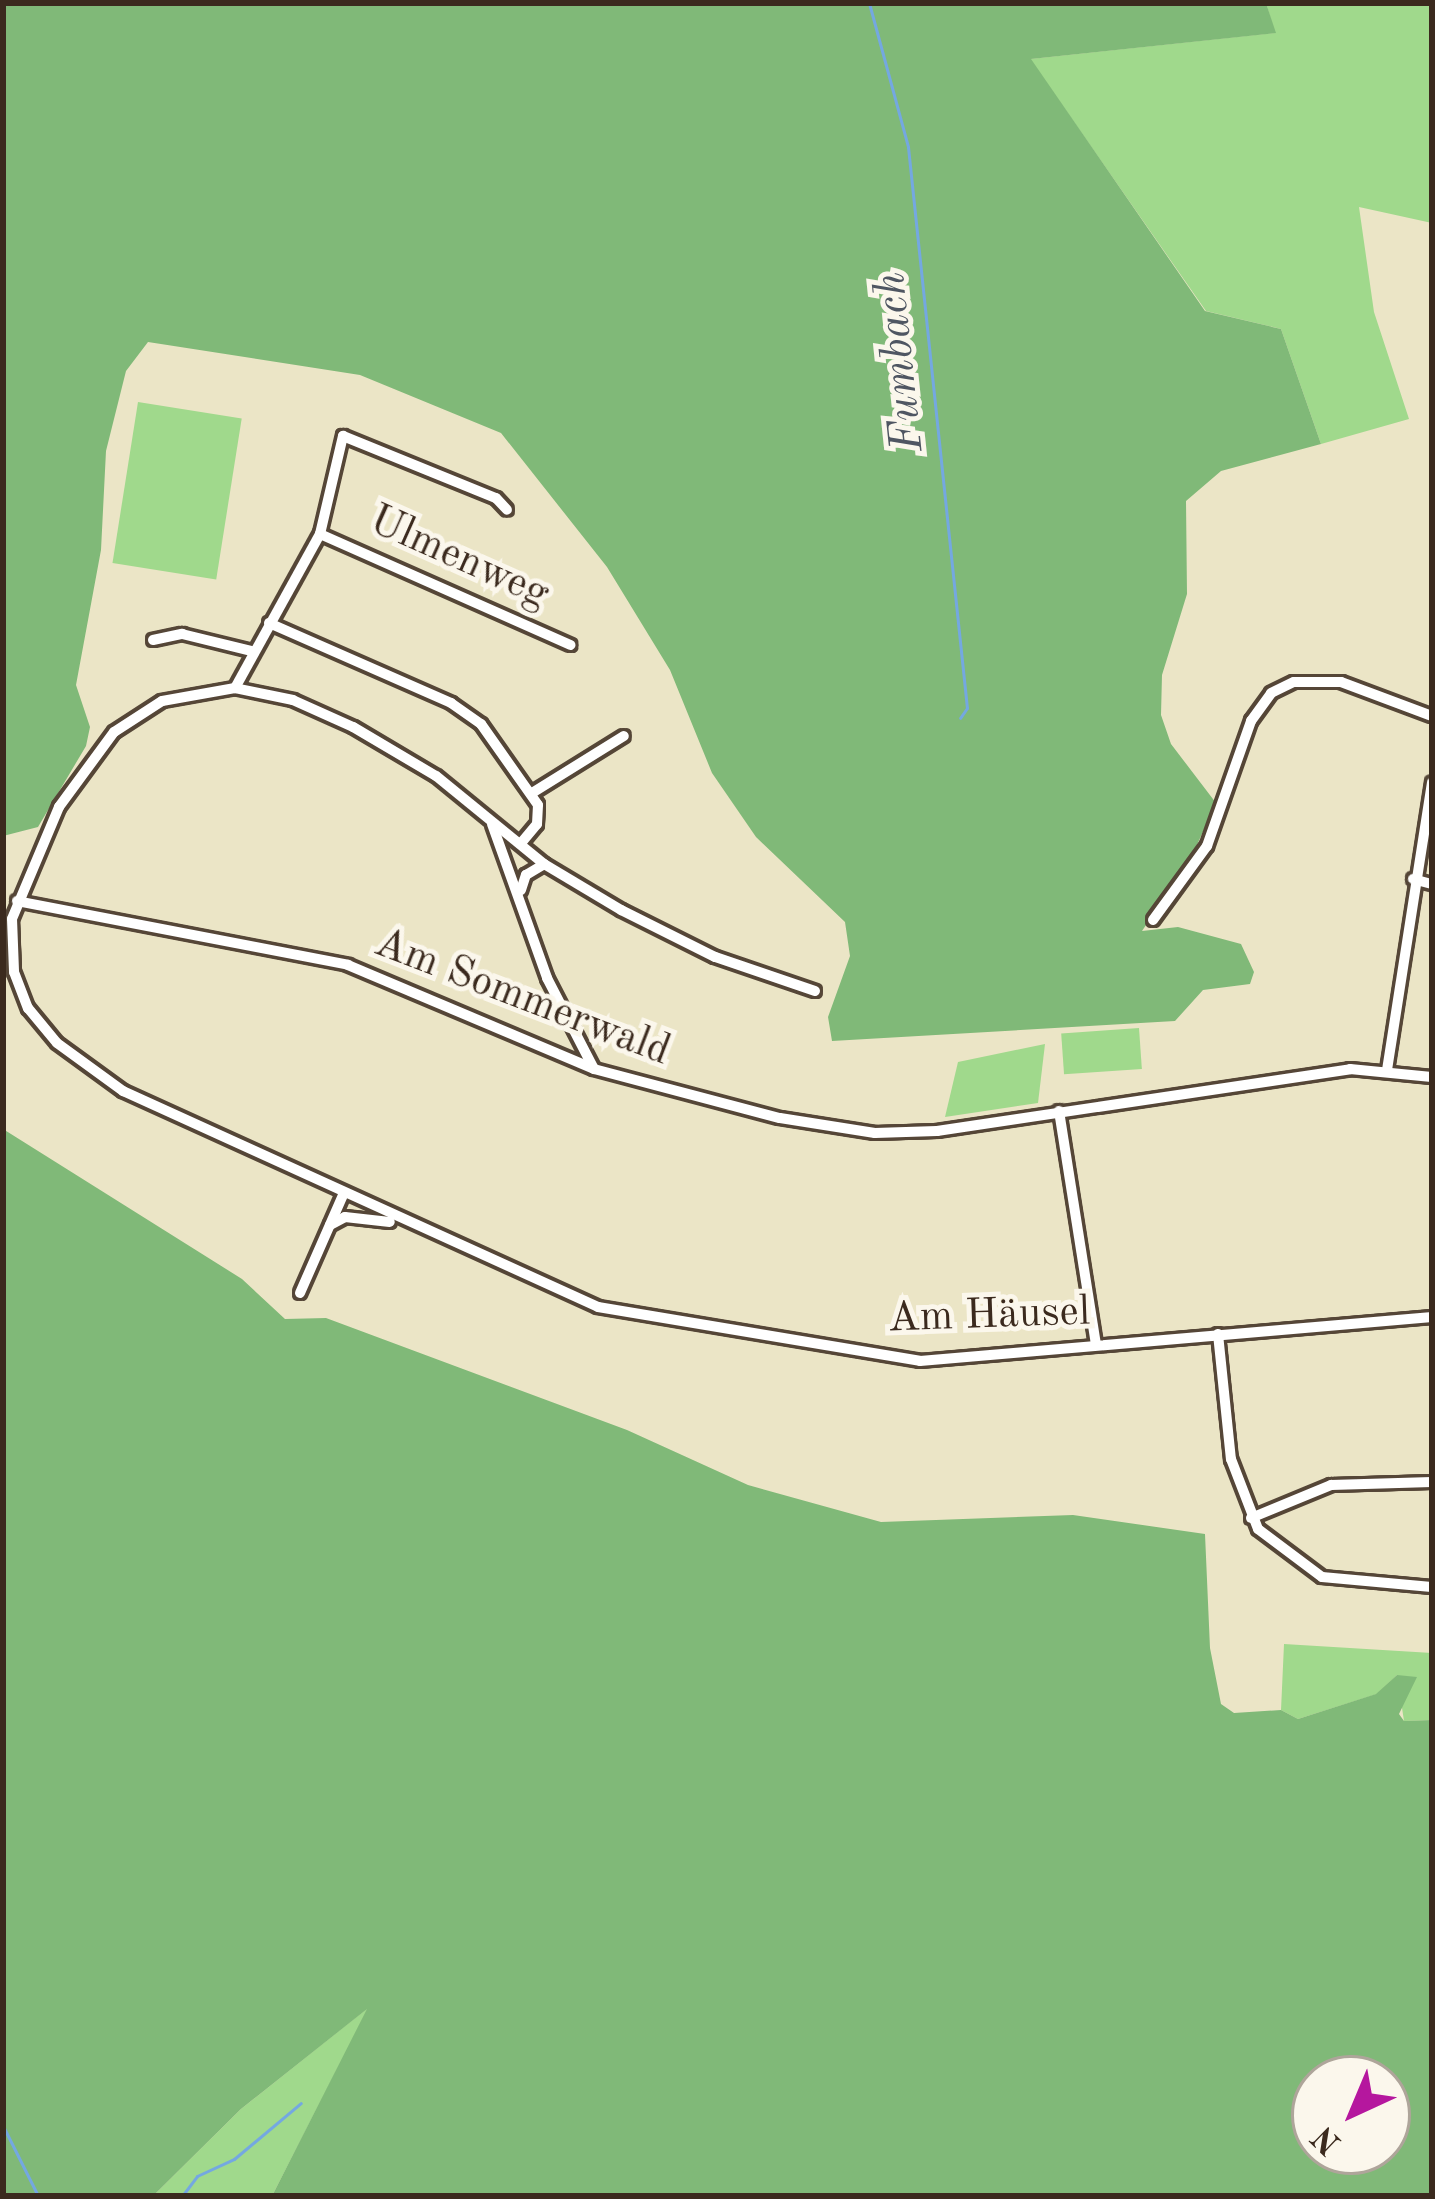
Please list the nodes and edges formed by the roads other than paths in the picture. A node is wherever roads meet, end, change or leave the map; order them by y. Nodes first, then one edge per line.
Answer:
1 (508, 510) dead end
2 (320, 534) junction
3 (269, 623) junction
4 (153, 640) dead end
5 (571, 645) dead end
6 (253, 651) junction
7 (236, 688) junction
8 (1432, 716) edge
9 (624, 736) dead end
10 (1432, 783) edge
11 (532, 793) junction
12 (488, 818) junction
13 (520, 844) junction
14 (544, 864) junction
15 (1413, 879) junction
16 (1432, 884) edge
17 (520, 890) junction
18 (16, 902) junction
19 (1154, 920) dead end
20 (815, 991) dead end
21 (594, 1069) junction
22 (1387, 1070) junction
23 (1432, 1077) edge
24 (1059, 1111) junction
25 (343, 1195) junction
26 (330, 1225) junction
27 (422, 1231) junction
28 (299, 1294) dead end
29 (1432, 1317) edge
30 (1218, 1334) junction
31 (1096, 1346) junction
32 (1432, 1482) edge
33 (1251, 1518) junction
34 (1432, 1587) edge

1 - 2 street
2 - 3 street
2 - 5 street, Ulmenweg
3 - 6 street
3 - 11 street
4 - 6 street
6 - 7 street
7 - 12 street
7 - 18 street
8 - 19 street
9 - 11 street
10 - 15 street
11 - 13 street
12 - 13 street
12 - 17 street
13 - 14 street
14 - 17 street
14 - 20 street
15 - 16 street
15 - 22 street
17 - 21 street
18 - 21 street, Am Sommerwald
18 - 25 street, Am Häusel
21 - 24 street, Am Sommerwald
22 - 23 street, Am Sommerwald
22 - 24 street, Am Sommerwald
24 - 31 street
25 - 26 street
25 - 27 street, Am Häusel
26 - 27 street, Am Häusel
26 - 28 street
27 - 31 street, Am Häusel
29 - 30 street, Am Häusel
30 - 31 street, Am Häusel
30 - 33 street
32 - 33 street
33 - 34 street

